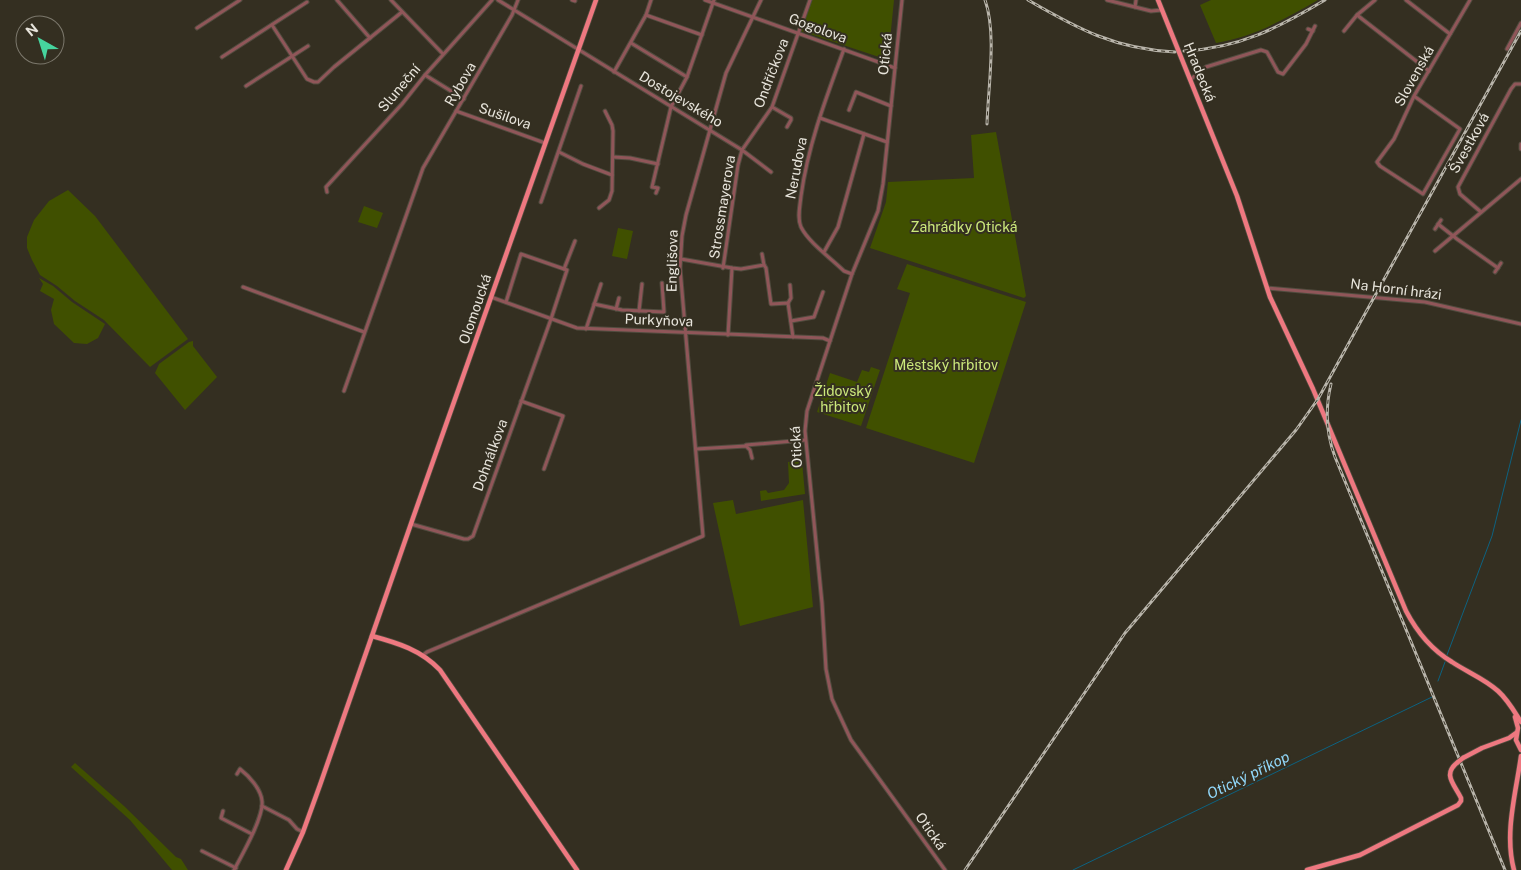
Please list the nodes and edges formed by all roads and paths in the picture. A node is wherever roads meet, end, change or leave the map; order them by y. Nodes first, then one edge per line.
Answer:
1 (240, 0) edge
2 (336, 0) edge
3 (391, 0) edge
4 (492, 0) edge
5 (498, 0) edge
6 (518, 0) edge
7 (596, 0) edge
8 (652, 0) edge
9 (706, 0) edge
10 (761, 0) edge
11 (810, 0) edge
12 (902, 0) edge
13 (1107, 0) edge
14 (1136, 0) edge
15 (1158, 0) edge
16 (1375, 0) edge
17 (1406, 0) edge
18 (1470, 0) edge
19 (714, 1) edge
20 (307, 2) dead end
21 (1135, 7) junction
22 (1162, 9) junction
23 (515, 10) junction
24 (402, 12) junction
25 (1357, 14) junction
26 (646, 15) junction
27 (753, 17) junction
28 (1521, 23) edge
29 (272, 24) junction
30 (1316, 26) dead end
31 (197, 28) dead end
32 (1308, 29) dead end
33 (1313, 31) junction
34 (1344, 31) dead end
35 (798, 33) junction
36 (1450, 34) junction
37 (702, 35) junction
38 (370, 38) junction
39 (631, 43) junction
40 (308, 46) dead end
41 (578, 49) junction
42 (844, 49) junction
43 (1507, 49) dead end
44 (443, 54) junction
45 (292, 56) junction
46 (222, 57) dead end
47 (895, 68) junction
48 (1428, 71) junction
49 (614, 72) junction
50 (425, 75) junction
51 (687, 77) junction
52 (1191, 79) junction
53 (1521, 84) edge
54 (246, 86) dead end
55 (582, 86) dead end
56 (1414, 96) junction
57 (464, 98) junction
58 (891, 106) junction
59 (671, 107) junction
60 (772, 107) junction
61 (849, 110) dead end
62 (605, 111) dead end
63 (456, 112) junction
64 (820, 118) junction
65 (787, 127) dead end
66 (710, 130) junction
67 (864, 134) junction
68 (887, 142) junction
69 (546, 143) junction
70 (1521, 144) edge
71 (742, 150) junction
72 (1521, 150) edge
73 (559, 152) junction
74 (613, 157) junction
75 (658, 164) junction
76 (771, 172) dead end
77 (612, 175) junction
78 (1521, 179) edge
79 (327, 192) dead end
80 (656, 193) dead end
81 (541, 202) dead end
82 (599, 208) dead end
83 (1481, 212) junction
84 (1441, 220) dead end
85 (1438, 224) junction
86 (1435, 229) dead end
87 (1453, 236) junction
88 (575, 241) dead end
89 (1435, 251) dead end
90 (824, 252) junction
91 (762, 254) dead end
92 (681, 259) junction
93 (1501, 263) dead end
94 (764, 265) junction
95 (724, 268) junction
96 (732, 268) junction
97 (1498, 268) junction
98 (564, 269) junction
99 (1495, 272) dead end
100 (852, 274) junction
101 (662, 283) dead end
102 (601, 284) dead end
103 (642, 284) dead end
104 (790, 285) dead end
105 (243, 287) dead end
106 (1266, 288) junction
107 (823, 292) dead end
108 (491, 297) junction
109 (620, 298) dead end
110 (506, 302) junction
111 (788, 303) junction
112 (594, 304) junction
113 (616, 309) junction
114 (639, 311) junction
115 (551, 319) junction
116 (791, 320) junction
117 (1521, 324) edge
118 (586, 328) junction
119 (364, 332) junction
120 (686, 333) junction
121 (728, 334) junction
122 (792, 337) junction
123 (830, 341) junction
124 (344, 391) dead end
125 (521, 401) junction
126 (805, 440) junction
127 (746, 446) junction
128 (696, 449) junction
129 (752, 458) dead end
130 (544, 469) dead end
131 (410, 524) junction
132 (372, 636) junction
133 (423, 655) junction
134 (1509, 704) junction
135 (1521, 722) edge
136 (1518, 731) edge
137 (1502, 741) junction
138 (1520, 746) edge
139 (1521, 756) edge
140 (1520, 771) edge
141 (236, 774) dead end
142 (262, 806) junction
143 (223, 812) dead end
144 (303, 832) junction
145 (252, 834) junction
146 (202, 851) dead end
147 (235, 869) edge
148 (286, 870) edge
149 (577, 870) edge
150 (945, 870) edge
151 (1307, 870) edge
152 (1514, 870) edge

1 - 31 street
2 - 38 street
3 - 24 street
4 - 44 street, Sluneční
5 - 23 street, Dostojevského
6 - 23 street, Rybova
7 - 41 main road, Olomoucká
8 - 26 street
9 - 19 street, Gogolova
10 - 27 street, Englišova
11 - 35 street, Ondříčkova
12 - 47 street, Otická
13 - 21 street
14 - 21 street
15 - 22 main road, Hradecká
16 - 25 street
17 - 36 street
18 - 36 street, Slovenská
19 - 27 street, Gogolova
19 - 37 street
20 - 29 street
21 - 22 street
22 - 52 main road, Hradecká
23 - 41 street, Dostojevského
23 - 57 street, Rybova
24 - 38 street
24 - 44 street
25 - 34 street
25 - 48 street
26 - 37 street
26 - 39 street
27 - 35 street, Gogolova
27 - 66 street, Englišova
28 - 43 street
29 - 45 street
29 - 46 street
30 - 33 street
32 - 33 street
33 - 52 street
35 - 42 street, Gogolova
35 - 60 street, Ondříčkova
36 - 48 street, Slovenská
37 - 51 street
38 - 45 street
39 - 49 street
39 - 51 street
40 - 45 street
41 - 49 street, Dostojevského
41 - 69 main road, Olomoucká
42 - 47 street, Gogolova
42 - 64 street, Nerudova
44 - 50 street, Sluneční
45 - 54 street
47 - 58 street, Otická
48 - 56 street, Slovenská
49 - 59 street, Dostojevského
50 - 57 street
50 - 79 street, Sluneční
51 - 59 street
52 - 106 main road, Hradecká
53 - 83 street, Švestková
55 - 73 street
56 - 56 street, Slovenská
57 - 63 street, Rybova
58 - 61 street
58 - 68 street, Otická
59 - 66 street, Dostojevského
59 - 75 street
60 - 65 street
60 - 71 street, Ondříčkova
62 - 74 street
63 - 69 street, Sušilova
63 - 119 street, Rybova
64 - 67 street
64 - 90 street, Nerudova
66 - 71 street, Dostojevského
66 - 92 street, Englišova
67 - 68 street
67 - 90 street
68 - 100 street, Otická
69 - 108 main road, Olomoucká
70 - 72 street
71 - 76 street, Dostojevského
71 - 95 street, Strossmayerova
73 - 77 street
73 - 81 street
74 - 75 street
74 - 77 street
75 - 80 street
77 - 82 street
78 - 83 street
83 - 87 street
84 - 85 street
85 - 86 street
85 - 87 street
87 - 89 street
87 - 97 street
88 - 98 street
90 - 100 street, Nerudova
91 - 94 street
92 - 95 street
92 - 120 street, Englišova
93 - 97 street
94 - 96 street
94 - 111 street
95 - 96 street
96 - 121 street
97 - 99 street
98 - 110 street, Olomoucká
98 - 115 street
100 - 123 street, Otická
101 - 114 street
102 - 112 street
103 - 114 street
104 - 111 street
105 - 119 street
106 - 117 street, Na Horní hrázi
106 - 134 main road, Hradecká
107 - 116 street
108 - 110 street, Purkyňova
108 - 131 main road, Olomoucká
109 - 113 street
110 - 115 street, Purkyňova
111 - 116 street
112 - 113 street
112 - 118 street
113 - 114 street
115 - 118 street, Purkyňova
115 - 125 street, Dohnálkova
116 - 122 street
118 - 120 street, Purkyňova
119 - 124 street, Rybova
120 - 121 street, Purkyňova
120 - 128 street, Englišova
121 - 122 street, Purkyňova
122 - 123 street, Purkyňova
123 - 126 street, Otická
125 - 130 street
125 - 131 street, Dohnálkova
126 - 127 street
126 - 150 street, Otická
127 - 128 street
127 - 129 street
128 - 133 street, Englišova
131 - 132 main road, Olomoucká
132 - 133 main road
132 - 144 main road, Olomoucká
133 - 149 main road
134 - 135 main road
134 - 136 main road
136 - 137 main road
136 - 138 main road
137 - 138 main road
137 - 151 main road, bridge
139 - 140 main road
140 - 152 main road
141 - 142 street
142 - 144 street
142 - 145 street
143 - 145 street
144 - 148 main road, Olomoucká
145 - 147 street
146 - 147 street

